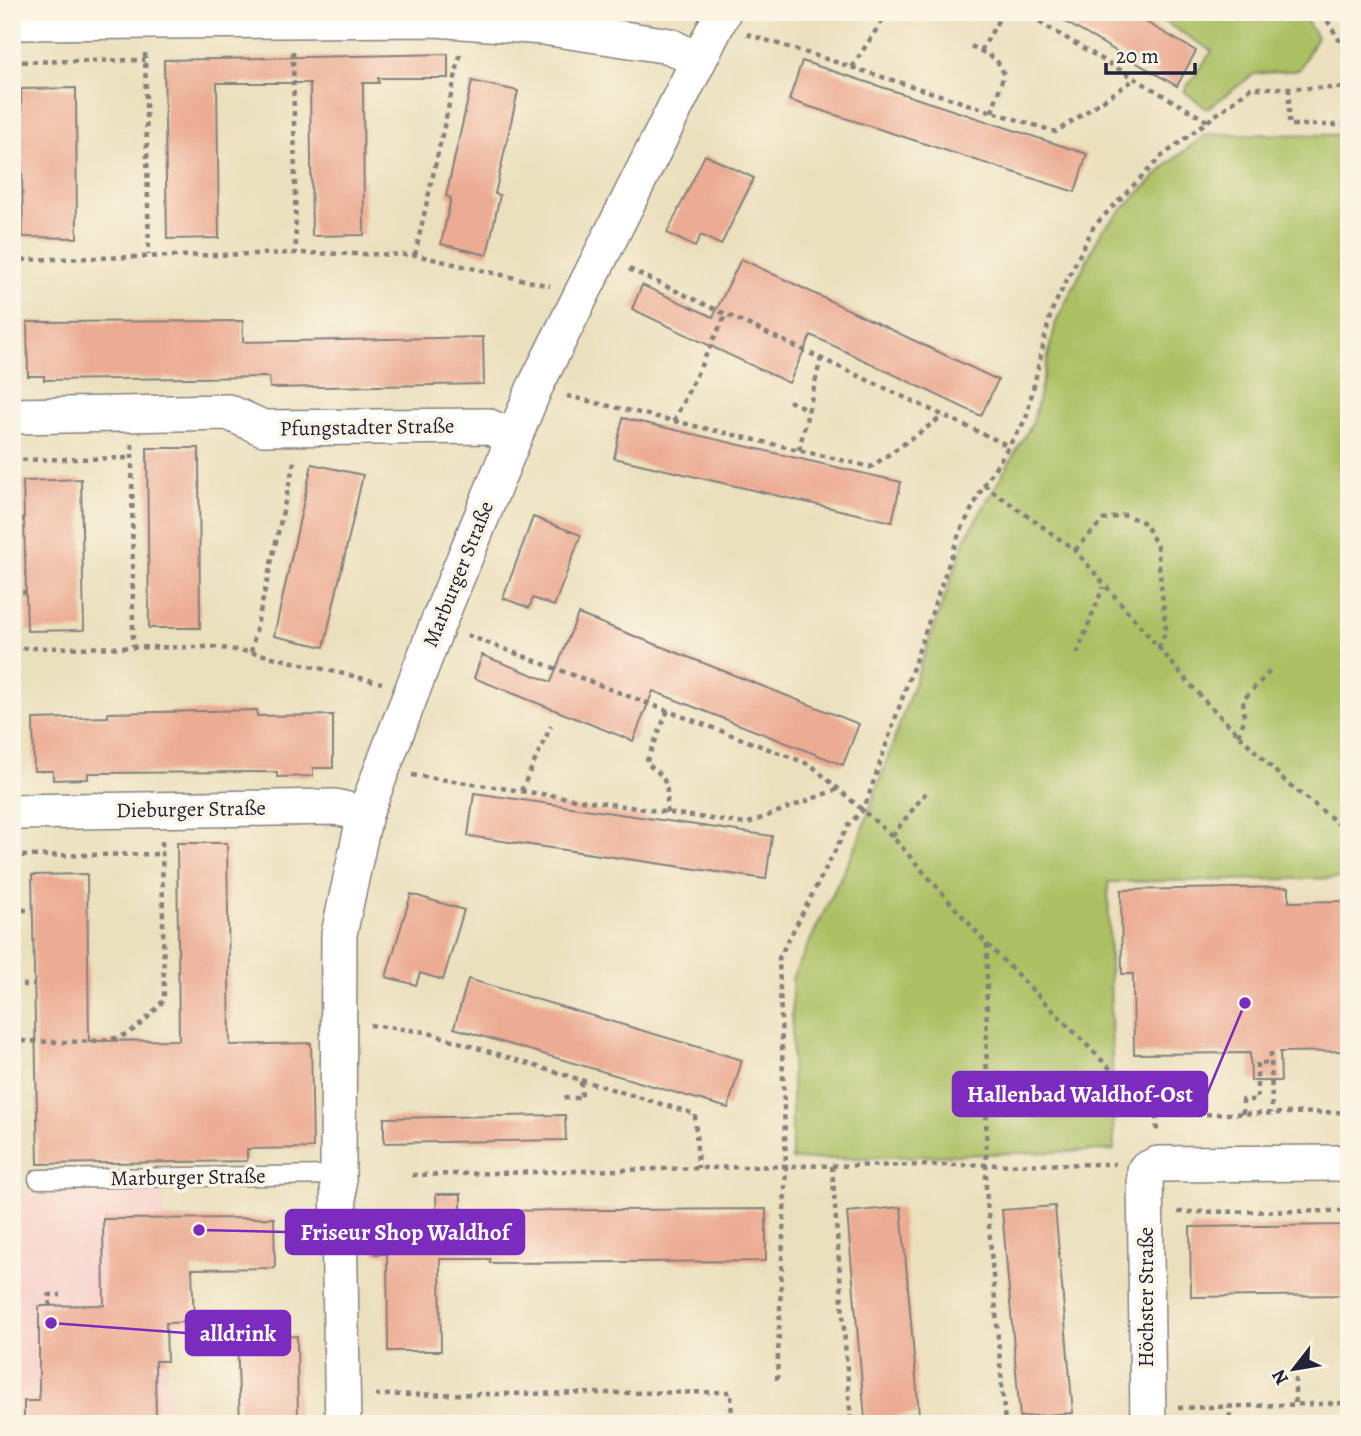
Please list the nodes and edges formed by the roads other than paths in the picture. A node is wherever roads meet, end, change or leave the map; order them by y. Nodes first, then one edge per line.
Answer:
1 (309, 16) edge
2 (720, 18) edge
3 (12, 22) edge
4 (697, 60) junction
5 (12, 416) edge
6 (513, 437) junction
7 (16, 812) dead end
8 (365, 814) junction
9 (1348, 1163) edge
10 (338, 1175) junction
11 (38, 1179) dead end
12 (343, 1410) edge
13 (1147, 1416) edge

1 - 3 street
1 - 4 street
2 - 4 street, Marburger Straße
4 - 6 street, Marburger Straße
5 - 6 street, Pfungstadter Straße
6 - 8 street, Marburger Straße
7 - 8 street, Dieburger Straße
8 - 10 street, Marburger Straße
9 - 13 street, Höchster Straße
10 - 11 lane, Marburger Straße
10 - 12 street, Marburger Straße

